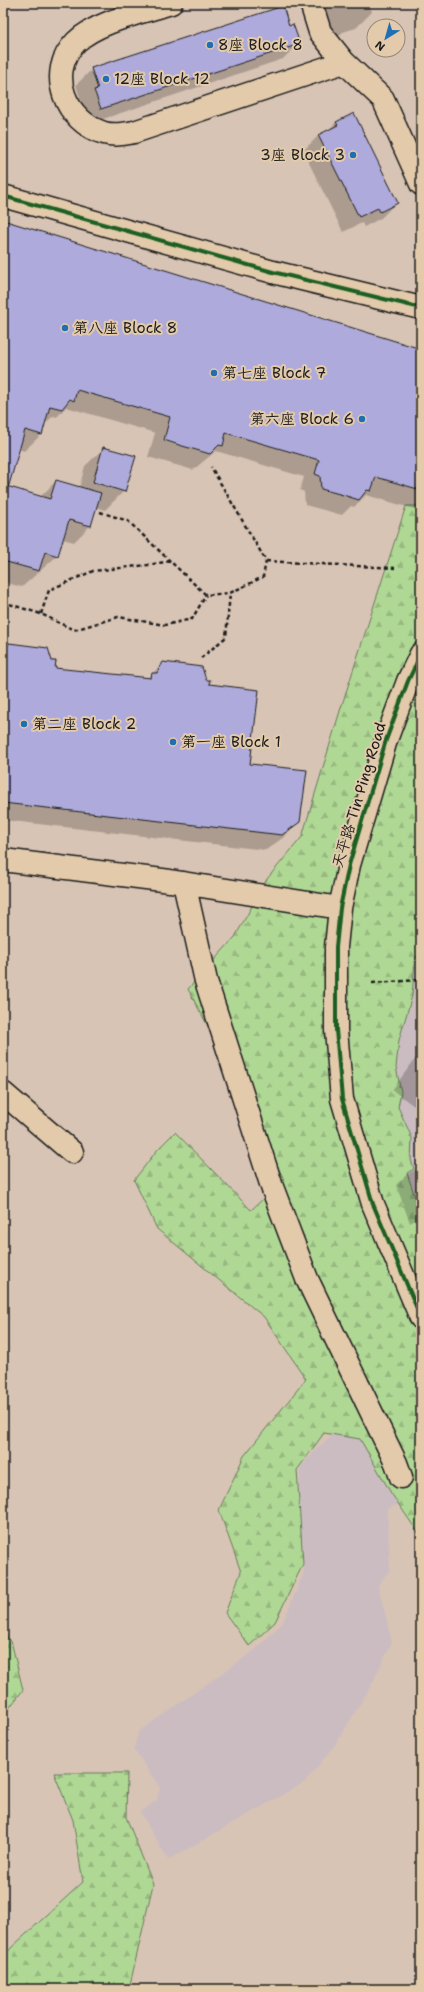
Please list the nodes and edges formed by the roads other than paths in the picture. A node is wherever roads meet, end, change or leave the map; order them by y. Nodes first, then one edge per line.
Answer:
1 (171, 3) edge
2 (311, 3) edge
3 (344, 62) junction
4 (421, 184) edge
5 (3, 196) edge
6 (421, 308) edge
7 (421, 654) edge
8 (3, 860) edge
9 (184, 883) junction
10 (340, 908) junction
11 (3, 1093) edge
12 (72, 1152) dead end
13 (421, 1318) edge
14 (401, 1477) dead end

1 - 3 street
2 - 3 street
3 - 4 street
5 - 6 street
7 - 10 street, 天平路 Tin Ping Road
8 - 9 street
9 - 10 street
9 - 14 street
10 - 13 street, 天平路 Tin Ping Road
11 - 12 street

